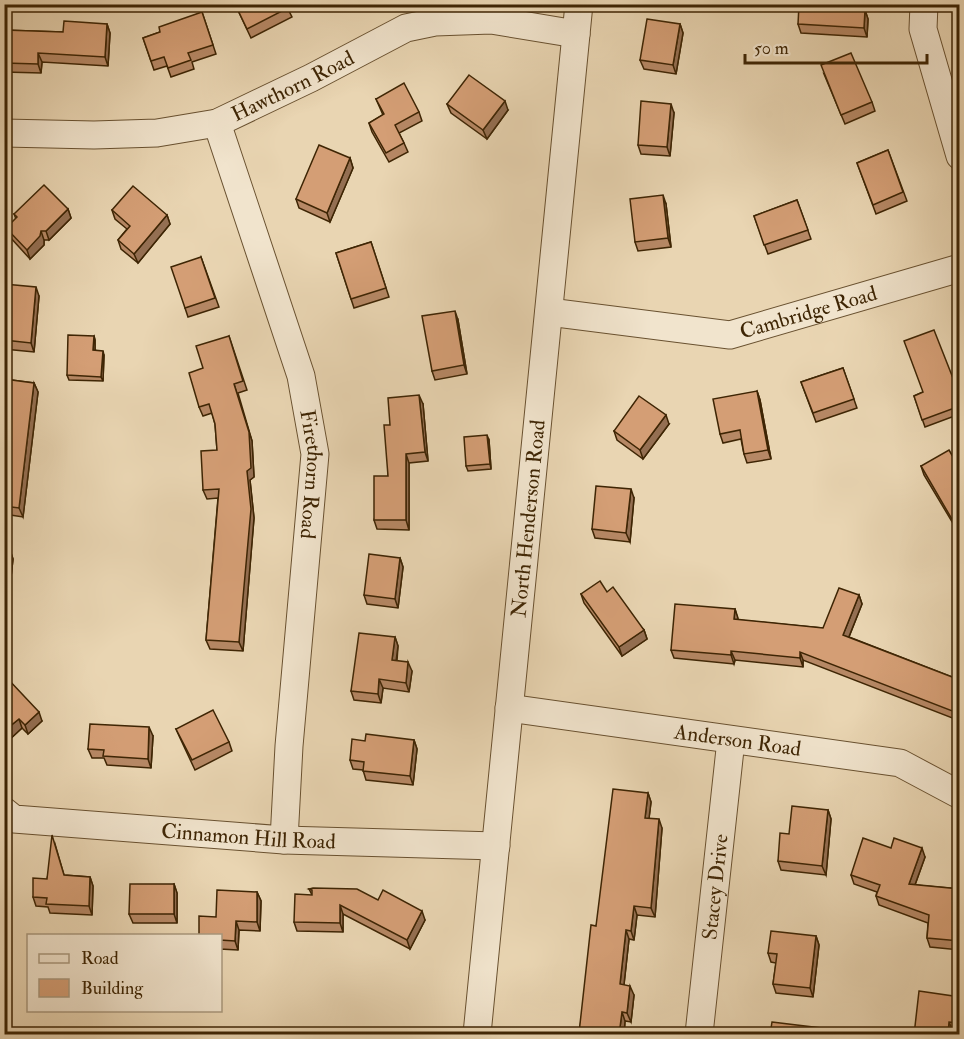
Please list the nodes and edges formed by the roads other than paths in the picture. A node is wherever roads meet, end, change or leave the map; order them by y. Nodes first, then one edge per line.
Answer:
1 (579, 4) edge
2 (924, 4) edge
3 (576, 34) junction
4 (217, 123) junction
5 (4, 133) edge
6 (960, 156) edge
7 (960, 268) edge
8 (549, 312) junction
9 (509, 708) junction
10 (730, 740) junction
11 (960, 795) edge
12 (4, 811) edge
13 (284, 840) junction
14 (496, 846) junction
15 (477, 1035) edge
16 (699, 1035) edge

1 - 3 street, North Henderson Road
2 - 6 street
3 - 4 street, Hawthorn Road
3 - 8 street, North Henderson Road
4 - 5 street, Hawthorn Road
4 - 13 street, Firethorn Road
7 - 8 street, Cambridge Road
8 - 9 street, North Henderson Road
9 - 10 street, Anderson Road
9 - 14 street, North Henderson Road
10 - 11 street, Anderson Road
10 - 16 street, Stacey Drive
12 - 13 street, Cinnamon Hill Road
13 - 14 street, Cinnamon Hill Road
14 - 15 street, North Henderson Road

